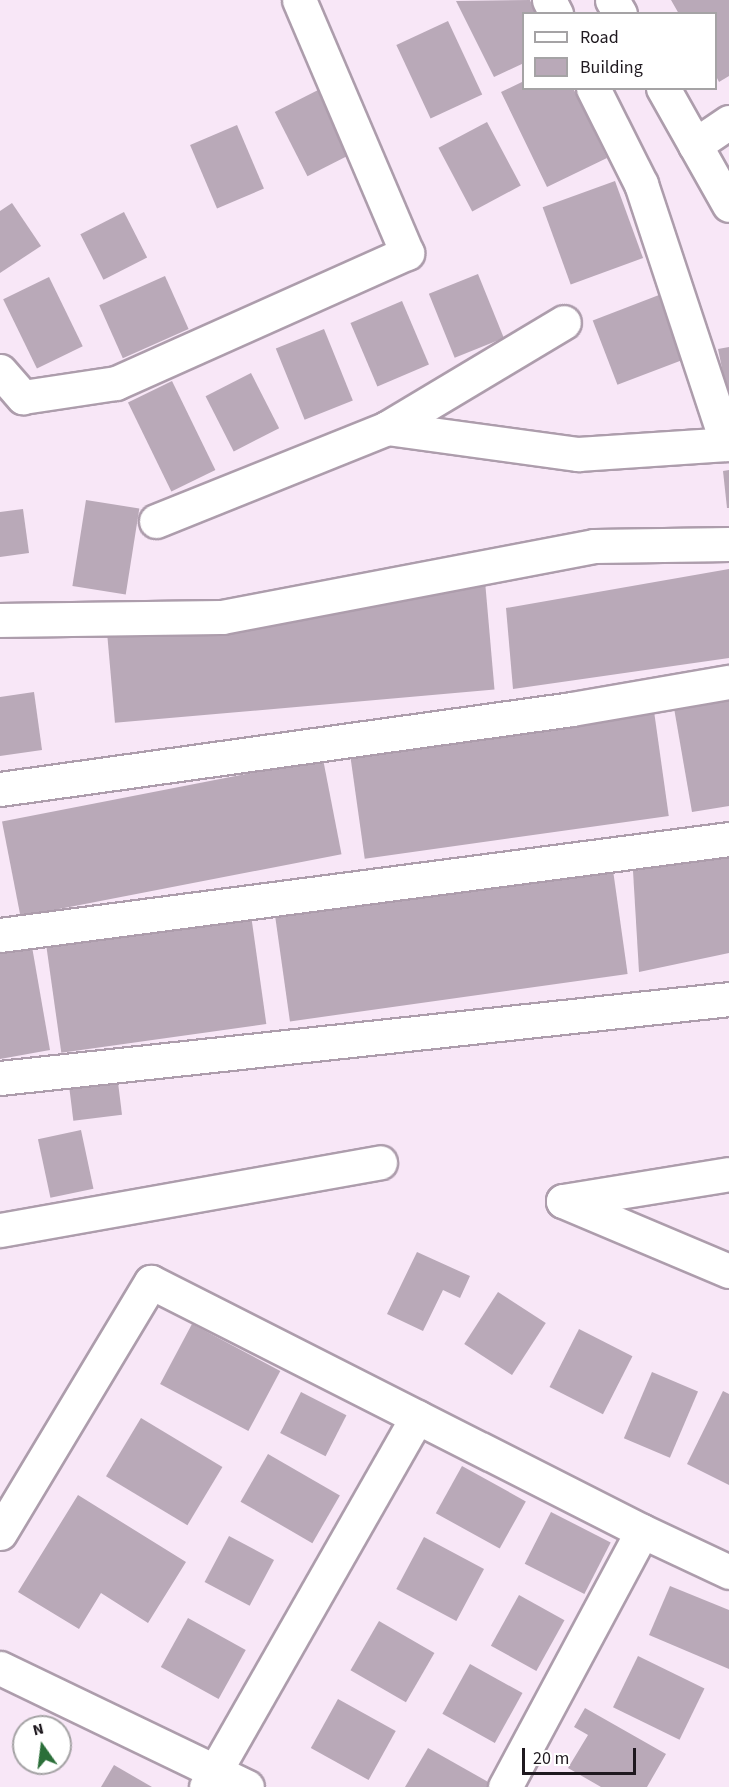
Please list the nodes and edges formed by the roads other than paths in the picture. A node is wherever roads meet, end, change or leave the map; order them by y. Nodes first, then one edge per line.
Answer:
1 (300, 0) edge
2 (594, 90) edge
3 (664, 90) edge
4 (729, 122) edge
5 (695, 145) junction
6 (729, 204) edge
7 (564, 322) dead end
8 (0, 371) edge
9 (387, 428) junction
10 (156, 522) dead end
11 (729, 544) edge
12 (0, 620) edge
13 (729, 682) edge
14 (0, 789) edge
15 (729, 839) edge
16 (0, 935) edge
17 (729, 999) edge
18 (0, 1078) edge
19 (380, 1162) dead end
20 (729, 1174) edge
21 (0, 1230) edge
22 (729, 1271) edge
23 (417, 1417) junction
24 (642, 1531) junction
25 (0, 1533) edge
26 (729, 1572) edge
27 (0, 1668) edge
28 (210, 1779) edge
29 (247, 1787) edge
30 (505, 1787) edge

1 - 8 street
2 - 9 street
3 - 5 street
4 - 5 street
5 - 6 street
7 - 9 street
9 - 10 street
11 - 12 street
13 - 14 street
15 - 16 street
17 - 18 street
19 - 21 street
20 - 22 street
23 - 24 street
23 - 25 street
23 - 28 street
24 - 26 street
24 - 30 street
27 - 28 street
28 - 29 street

